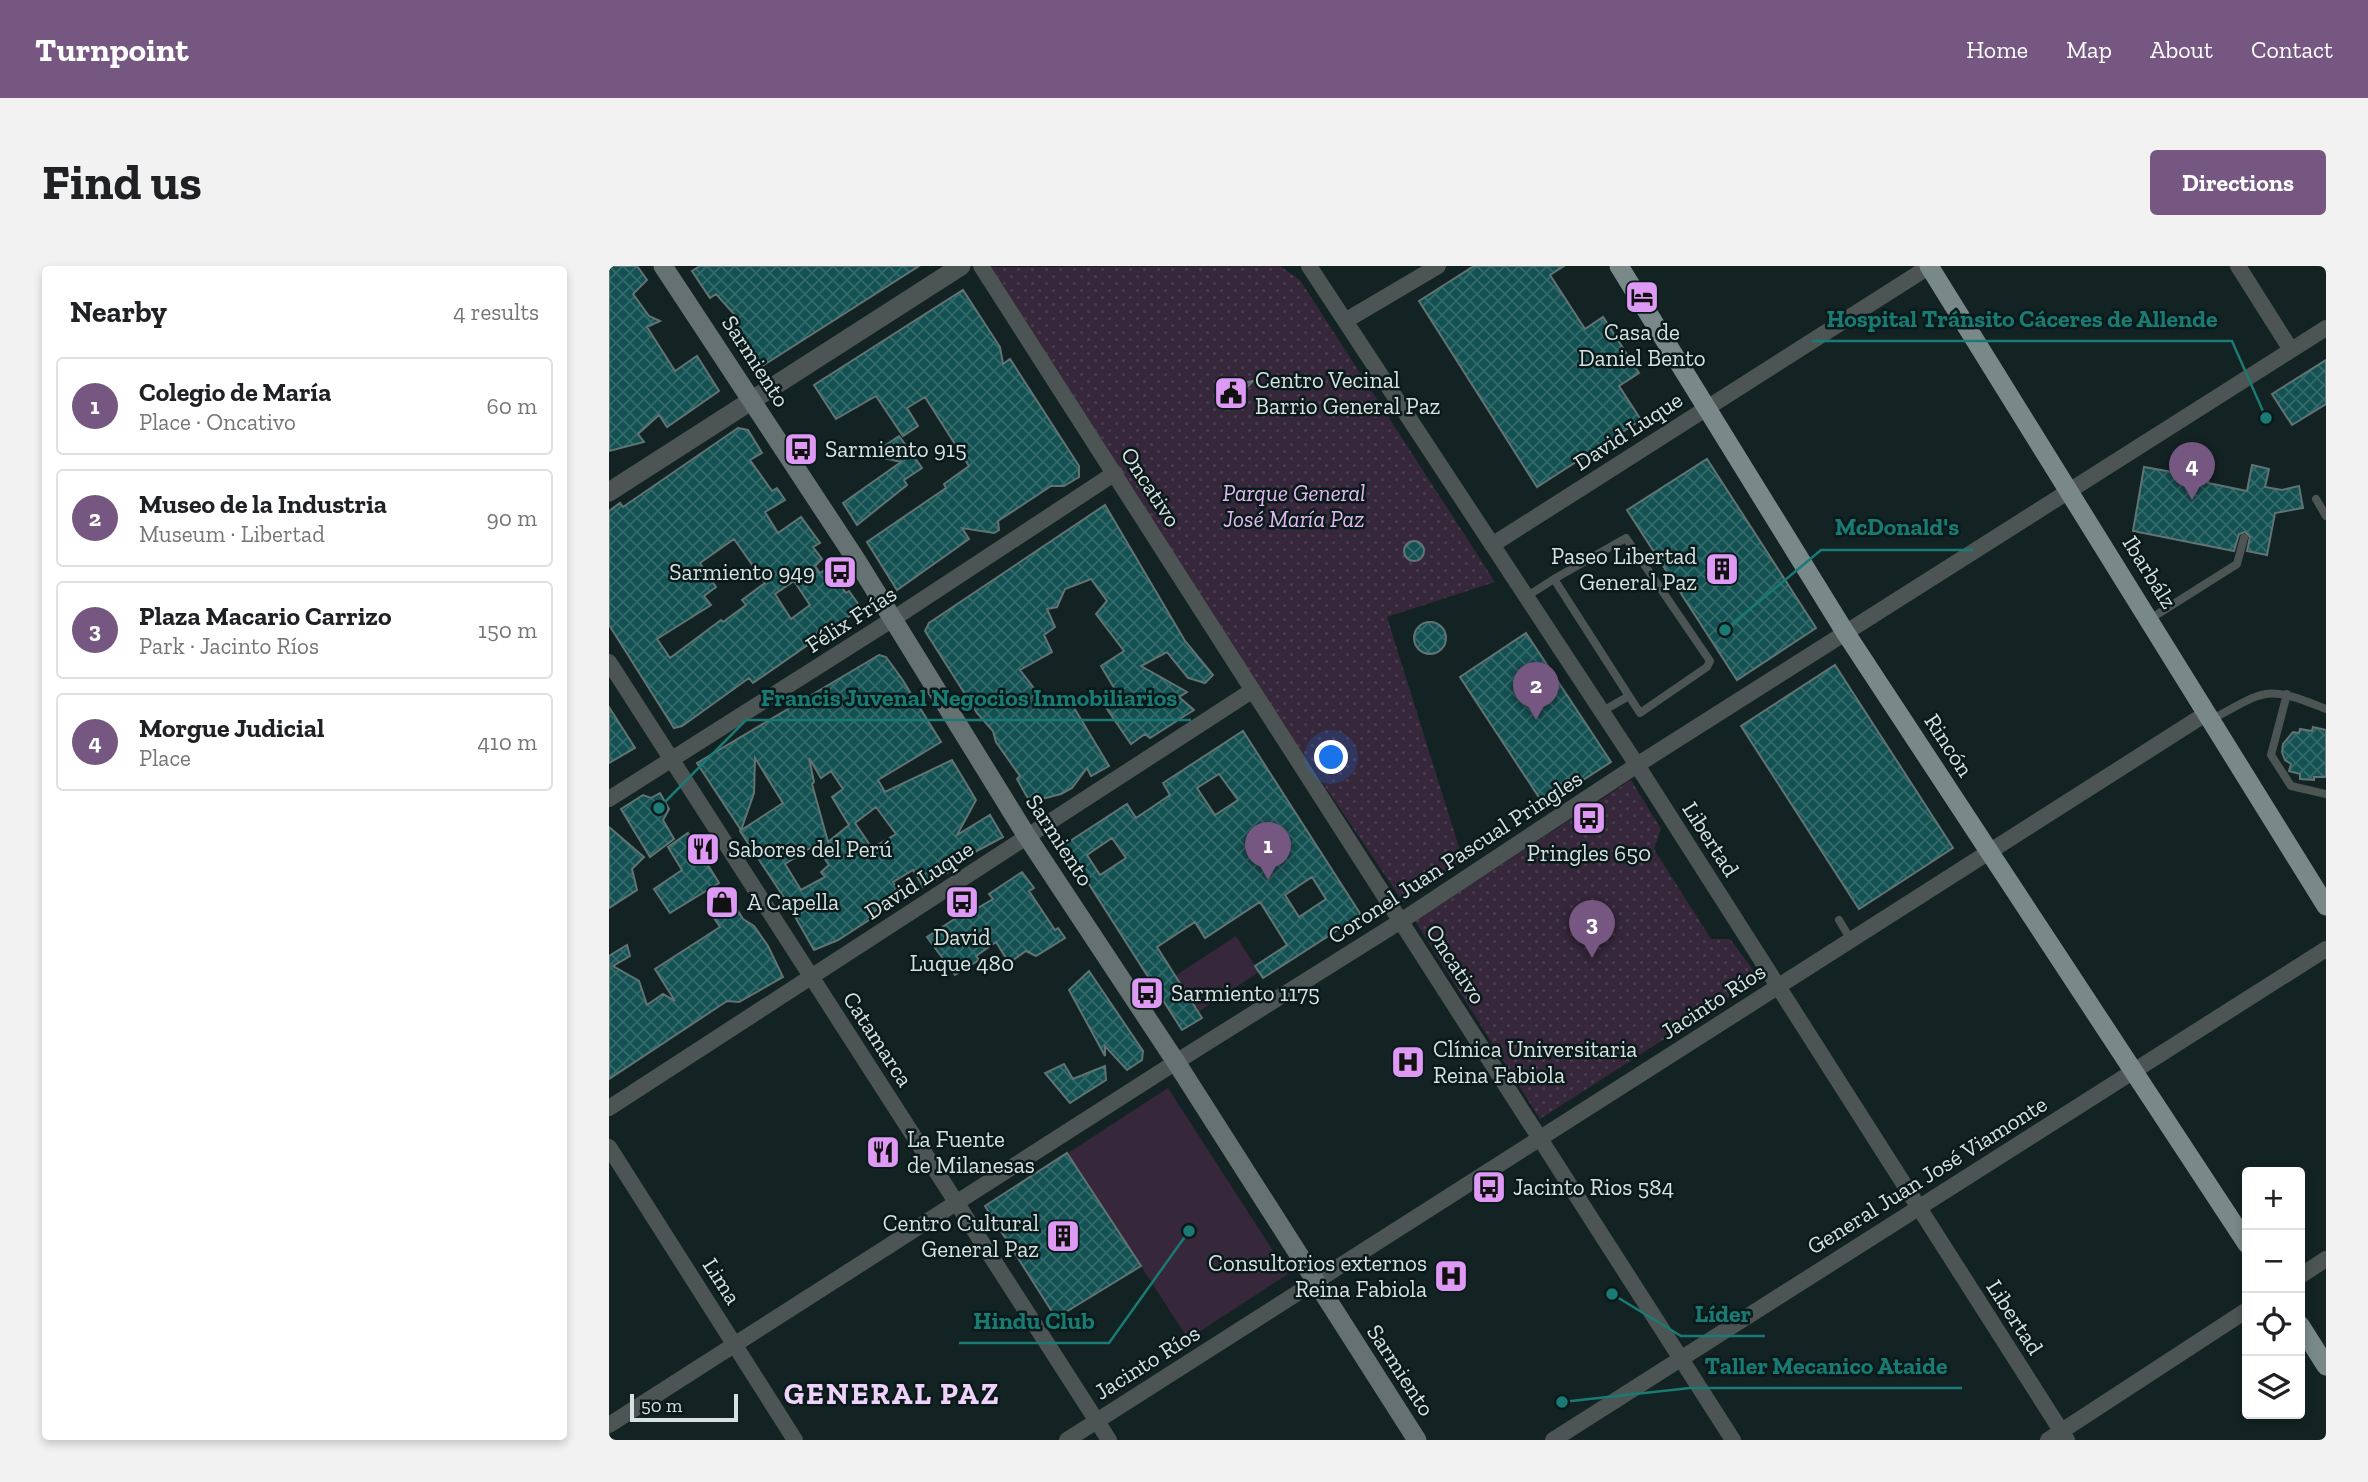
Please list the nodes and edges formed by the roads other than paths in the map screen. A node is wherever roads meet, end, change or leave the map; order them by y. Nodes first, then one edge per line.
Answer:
1 (663, 266) edge
2 (961, 266) edge
3 (981, 266) edge
4 (1309, 266) edge
5 (1438, 266) edge
6 (1619, 266) edge
7 (1929, 266) edge
8 (2238, 266) edge
9 (1345, 321) junction
10 (2326, 328) edge
11 (2291, 350) junction
12 (753, 400) junction
13 (1706, 408) junction
14 (1115, 472) junction
15 (2071, 491) junction
16 (609, 492) edge
17 (2316, 499) dead end
18 (2326, 516) edge
19 (2244, 538) dead end
20 (1492, 545) junction
21 (1554, 579) junction
22 (1526, 597) junction
23 (893, 619) junction
24 (2150, 619) junction
25 (1845, 632) junction
26 (609, 662) edge
27 (1253, 690) junction
28 (2287, 694) junction
29 (1629, 696) junction
30 (2326, 709) edge
31 (1601, 712) junction
32 (2209, 716) junction
33 (671, 759) junction
34 (1637, 765) junction
35 (2326, 794) edge
36 (609, 799) edge
37 (1028, 838) junction
38 (1990, 851) junction
39 (2326, 906) edge
40 (1839, 920) dead end
41 (1401, 921) junction
42 (1851, 940) junction
43 (2326, 949) edge
44 (811, 977) junction
45 (1778, 986) junction
46 (1176, 1062) junction
47 (2134, 1071) junction
48 (609, 1108) edge
49 (1540, 1138) junction
50 (609, 1147) edge
51 (956, 1203) junction
52 (1918, 1209) junction
53 (2242, 1236) edge
54 (2326, 1259) edge
55 (2305, 1273) edge
56 (1316, 1281) junction
57 (2242, 1313) edge
58 (2305, 1333) edge
59 (736, 1344) junction
60 (1681, 1358) junction
61 (2326, 1366) edge
62 (1097, 1420) junction
63 (609, 1425) edge
64 (2059, 1437) edge
65 (795, 1440) edge
66 (1067, 1440) edge
67 (1109, 1440) edge
68 (1417, 1440) edge
69 (1553, 1440) edge
70 (1733, 1440) edge

1 - 12 main road, Sarmiento
2 - 12 street
3 - 14 street, Oncativo
4 - 9 street, Libertad
5 - 9 street
6 - 13 main road, Rincón
7 - 13 street, David Luque
7 - 15 main road, Ibarbálz
8 - 11 street
9 - 20 street, Libertad
10 - 11 street, Coronel Juan Pascual Pringles
11 - 15 street, Coronel Juan Pascual Pringles
12 - 16 street
12 - 23 main road, Sarmiento
13 - 20 street, David Luque
13 - 25 main road, Rincón
14 - 23 street, Félix Frías
14 - 27 street, Oncativo
15 - 24 main road, Ibarbálz
15 - 25 street, Coronel Juan Pascual Pringles
17 - 18 lane
19 - 24 lane
20 - 22 street, Libertad
21 - 22 lane
21 - 29 lane
21 - 29 lane
22 - 31 street, Libertad
23 - 33 street, Félix Frías
23 - 37 main road, Sarmiento
24 - 32 main road, Ibarbálz
25 - 34 street, Coronel Juan Pascual Pringles
25 - 38 main road, Rincón
26 - 33 street, Catamarca
27 - 37 street, David Luque
27 - 41 street, Oncativo
28 - 30 lane
28 - 32 lane
28 - 35 lane
29 - 31 lane
31 - 34 street, Libertad
32 - 38 street, Jacinto Ríos
32 - 39 main road, Ibarbálz
33 - 36 street, Félix Frías
33 - 44 street, Catamarca
34 - 41 street, Coronel Juan Pascual Pringles
34 - 45 street, Libertad
37 - 44 street, David Luque
37 - 46 main road, Sarmiento
38 - 42 street, Jacinto Ríos
38 - 47 main road, Rincón
40 - 42 lane
41 - 46 street, Coronel Juan Pascual Pringles
41 - 49 street, Oncativo
42 - 45 street, Jacinto Ríos
43 - 47 street, General Juan José Viamonte
44 - 48 street, David Luque
44 - 51 street, Catamarca
45 - 49 street, Jacinto Ríos
45 - 52 street, Libertad
46 - 51 street, Coronel Juan Pascual Pringles
46 - 56 main road, Sarmiento
47 - 52 street, General Juan José Viamonte
47 - 53 main road, Rincón
49 - 56 street, Jacinto Ríos
49 - 60 street, Oncativo
50 - 59 street, Lima
51 - 59 street, Coronel Juan Pascual Pringles
51 - 62 street, Catamarca
52 - 60 street, General Juan José Viamonte
52 - 64 street, Libertad
54 - 55 street
56 - 62 street, Jacinto Ríos
56 - 68 main road, Sarmiento
57 - 64 street
58 - 61 main road
59 - 63 street, Coronel Juan Pascual Pringles
59 - 65 street, Lima
60 - 69 street, General Juan José Viamonte
60 - 70 street, Oncativo
62 - 66 street, Jacinto Ríos
62 - 67 street, Catamarca

